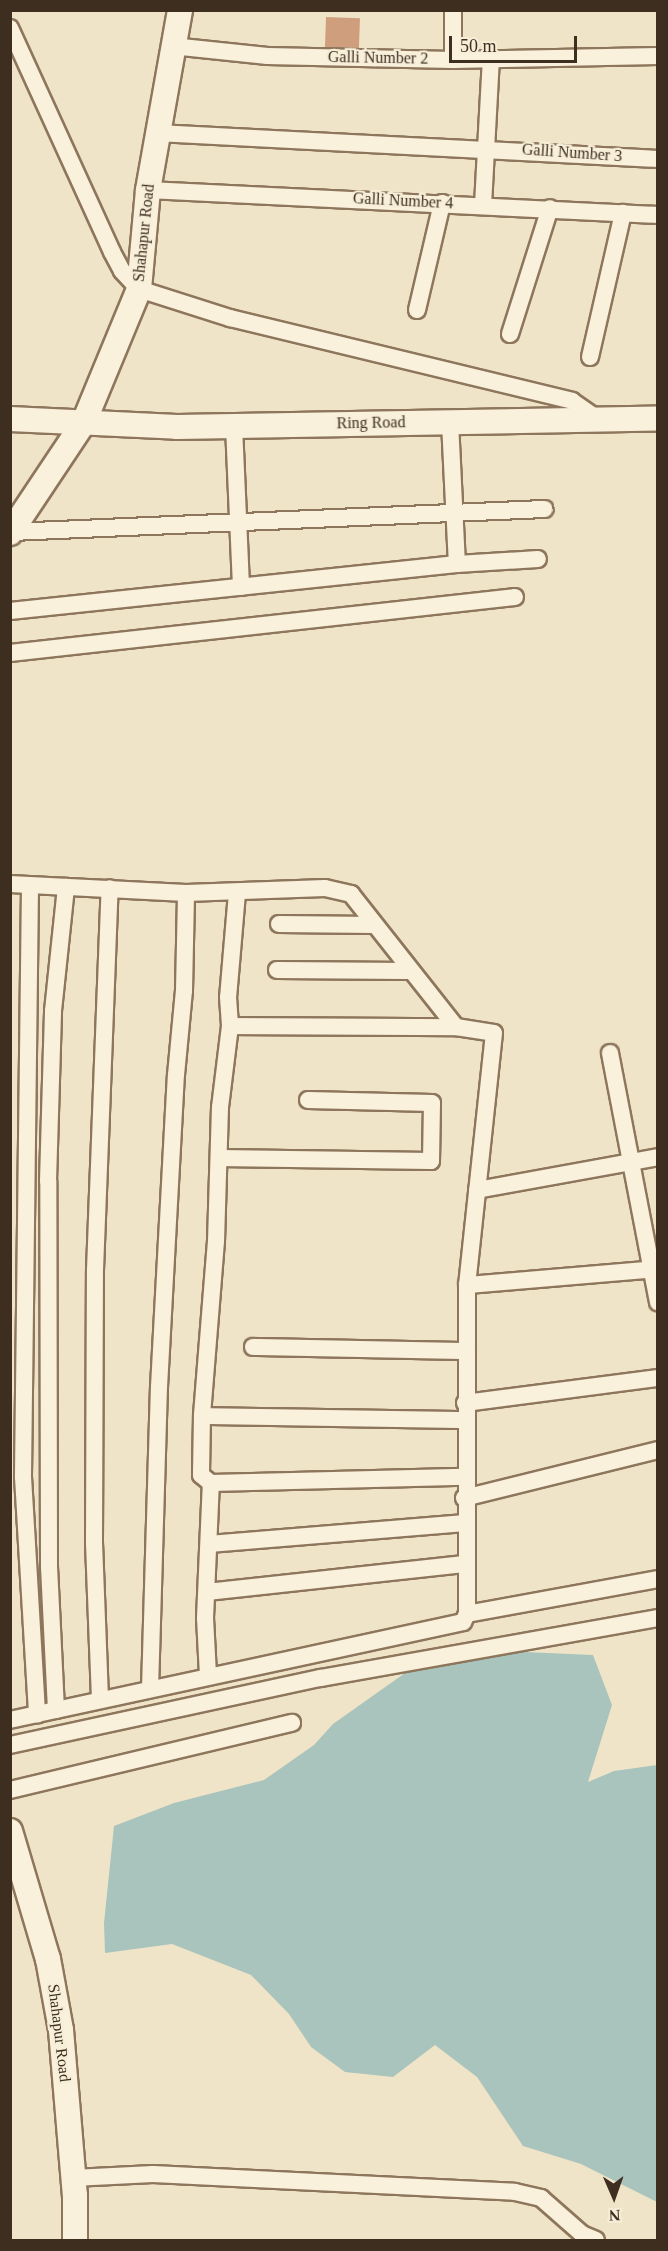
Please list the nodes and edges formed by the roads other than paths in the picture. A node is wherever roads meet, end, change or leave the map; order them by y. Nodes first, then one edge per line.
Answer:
1 (180, 10) edge
2 (453, 10) edge
3 (10, 28) edge
4 (172, 46) junction
5 (657, 56) edge
6 (490, 59) junction
7 (453, 60) junction
8 (157, 133) junction
9 (487, 148) junction
10 (657, 159) edge
11 (148, 190) junction
12 (442, 203) junction
13 (483, 205) junction
14 (550, 208) junction
15 (623, 213) junction
16 (657, 215) edge
17 (139, 289) junction
18 (417, 310) dead end
19 (510, 334) dead end
20 (590, 357) dead end
21 (10, 419) edge
22 (598, 419) junction
23 (657, 419) edge
24 (84, 422) junction
25 (450, 422) junction
26 (234, 426) junction
27 (545, 509) dead end
28 (452, 513) junction
29 (238, 520) junction
30 (11, 532) edge
31 (538, 560) dead end
32 (457, 564) junction
33 (241, 587) junction
34 (515, 597) dead end
35 (10, 611) edge
36 (10, 653) edge
37 (10, 885) edge
38 (30, 886) junction
39 (66, 887) junction
40 (110, 888) junction
41 (186, 893) junction
42 (237, 893) junction
43 (279, 924) dead end
44 (375, 925) junction
45 (277, 970) dead end
46 (407, 971) junction
47 (230, 1026) junction
48 (456, 1027) junction
49 (610, 1053) dead end
50 (308, 1100) dead end
51 (657, 1157) edge
52 (219, 1158) junction
53 (628, 1162) junction
54 (477, 1190) junction
55 (655, 1269) edge
56 (467, 1285) junction
57 (657, 1302) edge
58 (253, 1347) dead end
59 (467, 1351) junction
60 (657, 1378) edge
61 (465, 1402) junction
62 (201, 1416) junction
63 (466, 1420) junction
64 (657, 1450) edge
65 (465, 1477) junction
66 (211, 1483) junction
67 (464, 1498) junction
68 (465, 1523) junction
69 (209, 1544) junction
70 (466, 1564) junction
71 (657, 1579) edge
72 (207, 1592) junction
73 (467, 1614) junction
74 (657, 1618) edge
75 (208, 1675) junction
76 (150, 1689) junction
77 (100, 1700) junction
78 (56, 1710) junction
79 (37, 1715) junction
80 (10, 1719) edge
81 (292, 1723) dead end
82 (10, 1745) edge
83 (10, 1790) edge
84 (10, 1831) edge
85 (74, 2178) junction
86 (75, 2241) edge
87 (596, 2241) edge

1 - 4 main road, Shahapur Road
2 - 7 street
3 - 17 street
4 - 7 street, Galli Number 2
4 - 8 main road, Shahapur Road
5 - 6 street, Galli Number 2
6 - 7 street, Galli Number 2
6 - 9 street
8 - 9 street, Galli Number 3
8 - 11 main road, Shahapur Road
9 - 10 street, Galli Number 3
9 - 13 street
11 - 12 street, Galli Number 4
11 - 17 main road, Shahapur Road
12 - 13 street, Galli Number 4
12 - 18 street
13 - 14 street, Galli Number 4
14 - 15 street, Galli Number 4
14 - 19 street
15 - 16 street, Galli Number 4
15 - 20 street
17 - 22 street
17 - 24 main road, Shahapur Road
21 - 24 main road, Ring Road
22 - 23 main road, Ring Road
22 - 25 main road, Ring Road
24 - 26 main road, Ring Road
24 - 30 main road, Shahapur Road
25 - 26 main road, Ring Road
25 - 28 street
26 - 29 street
27 - 28 street
28 - 29 street
28 - 32 street
29 - 30 street
29 - 33 street
31 - 32 street
32 - 33 street
33 - 35 street
34 - 36 street
37 - 38 street
38 - 39 street
38 - 79 street
39 - 40 street
39 - 78 street
40 - 41 street
40 - 77 street
41 - 42 street
41 - 76 street
42 - 44 street
42 - 47 street
43 - 44 street
44 - 46 street
45 - 46 street
46 - 48 street
47 - 48 street
47 - 52 street
48 - 54 street
49 - 53 street
50 - 52 street
51 - 53 street
52 - 62 street
53 - 54 street
53 - 55 street
54 - 56 street
55 - 56 street
55 - 57 street
56 - 59 street
58 - 59 street
59 - 61 street
60 - 61 street
61 - 63 street
62 - 63 street
62 - 66 street
63 - 65 street
64 - 67 street
65 - 66 street
65 - 67 street
66 - 69 street
67 - 68 street
68 - 69 street
68 - 70 street
69 - 72 street
70 - 72 street
70 - 73 street
71 - 73 street
72 - 75 street
73 - 75 street
74 - 82 street
75 - 76 street
76 - 77 street
77 - 78 street
78 - 79 street
79 - 80 street
81 - 83 street
84 - 85 main road, Shahapur Road
85 - 86 main road, Shahapur Road
85 - 87 street

